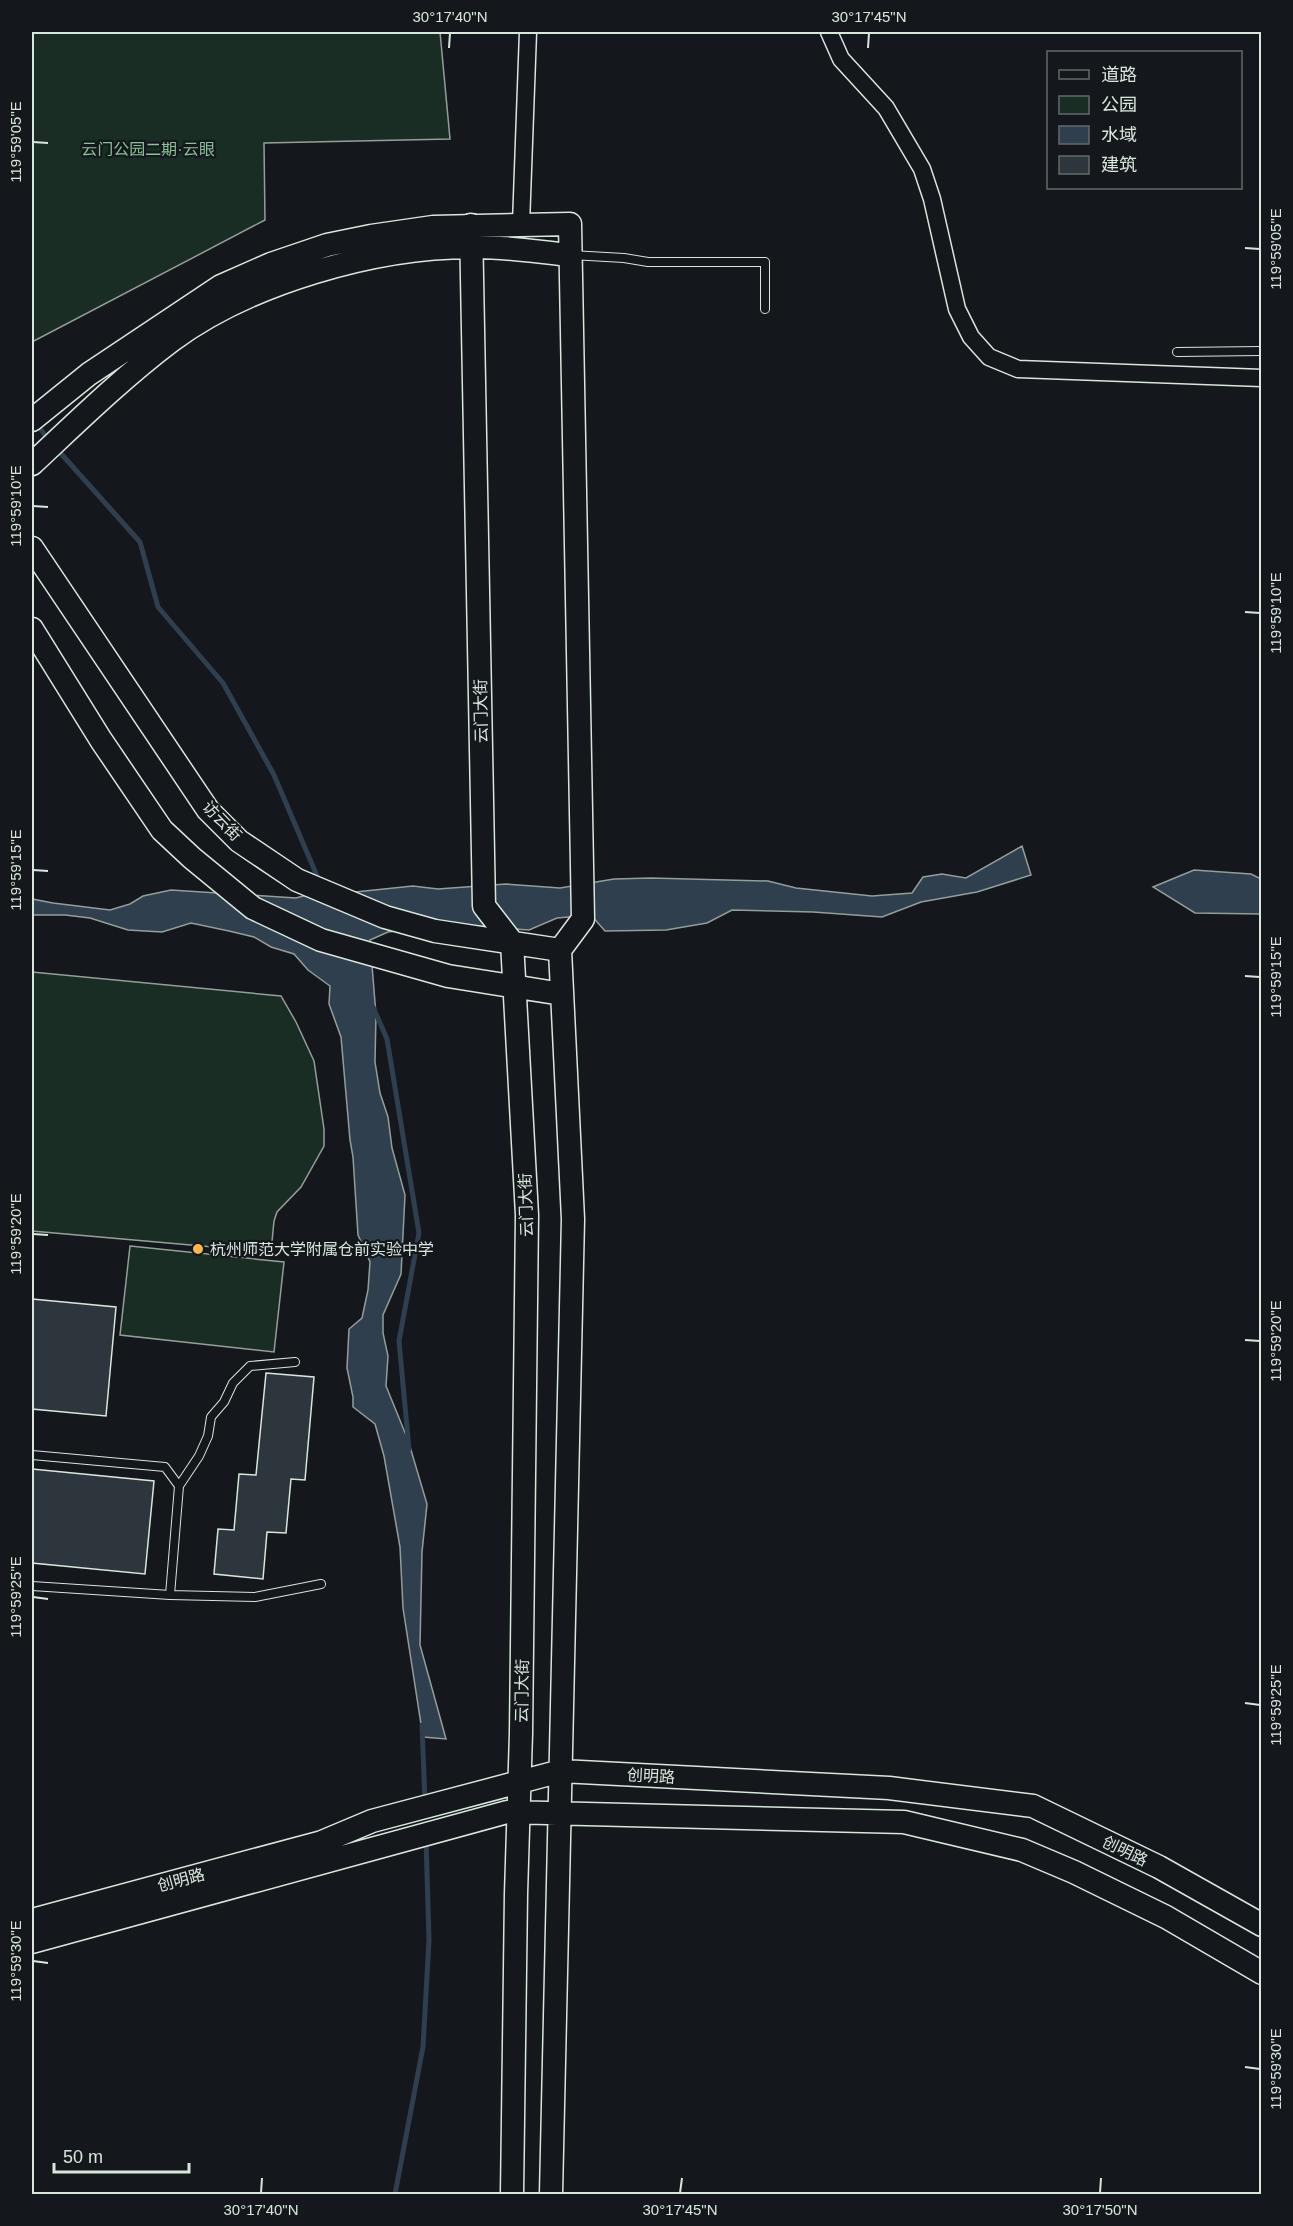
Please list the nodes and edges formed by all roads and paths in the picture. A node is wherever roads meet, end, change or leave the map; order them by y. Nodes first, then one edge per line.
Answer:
1 (528, 32) edge
2 (829, 32) edge
3 (521, 224) junction
4 (471, 236) junction
5 (571, 255) junction
6 (765, 309) dead end
7 (1177, 351) dead end
8 (1262, 351) edge
9 (1262, 378) edge
10 (32, 420) edge
11 (32, 464) edge
12 (32, 548) edge
13 (32, 629) edge
14 (512, 942) junction
15 (560, 950) junction
16 (515, 987) junction
17 (562, 994) junction
18 (295, 1362) dead end
19 (32, 1455) edge
20 (179, 1486) junction
21 (321, 1584) dead end
22 (32, 1586) edge
23 (170, 1595) junction
24 (561, 1771) junction
25 (520, 1782) junction
26 (519, 1813) junction
27 (560, 1814) junction
28 (32, 1920) edge
29 (1262, 1925) edge
30 (32, 1942) edge
31 (1262, 1973) edge
32 (512, 2194) edge
33 (551, 2194) edge

1 - 3 street
2 - 9 street
3 - 4 main road
3 - 5 main road
4 - 5 main road
4 - 10 main road
4 - 11 main road
4 - 14 main road, 云门大街
5 - 6 lane
5 - 15 main road
7 - 8 lane
12 - 14 main road, 访云街
13 - 16 main road
14 - 15 main road, 访云街
14 - 16 main road, 云门大街
15 - 17 main road
16 - 17 main road
16 - 25 main road, 云门大街
17 - 24 main road
18 - 20 lane
19 - 20 lane
20 - 23 lane
21 - 23 lane
22 - 23 lane
24 - 25 main road, 创明路
24 - 27 main road
24 - 29 main road, 创明路
25 - 26 main road, 云门大街
25 - 28 main road, 创明路
26 - 27 main road, 创明路
26 - 30 main road, 创明路
26 - 32 main road, 云门大街
27 - 31 main road, 创明路
27 - 33 main road

